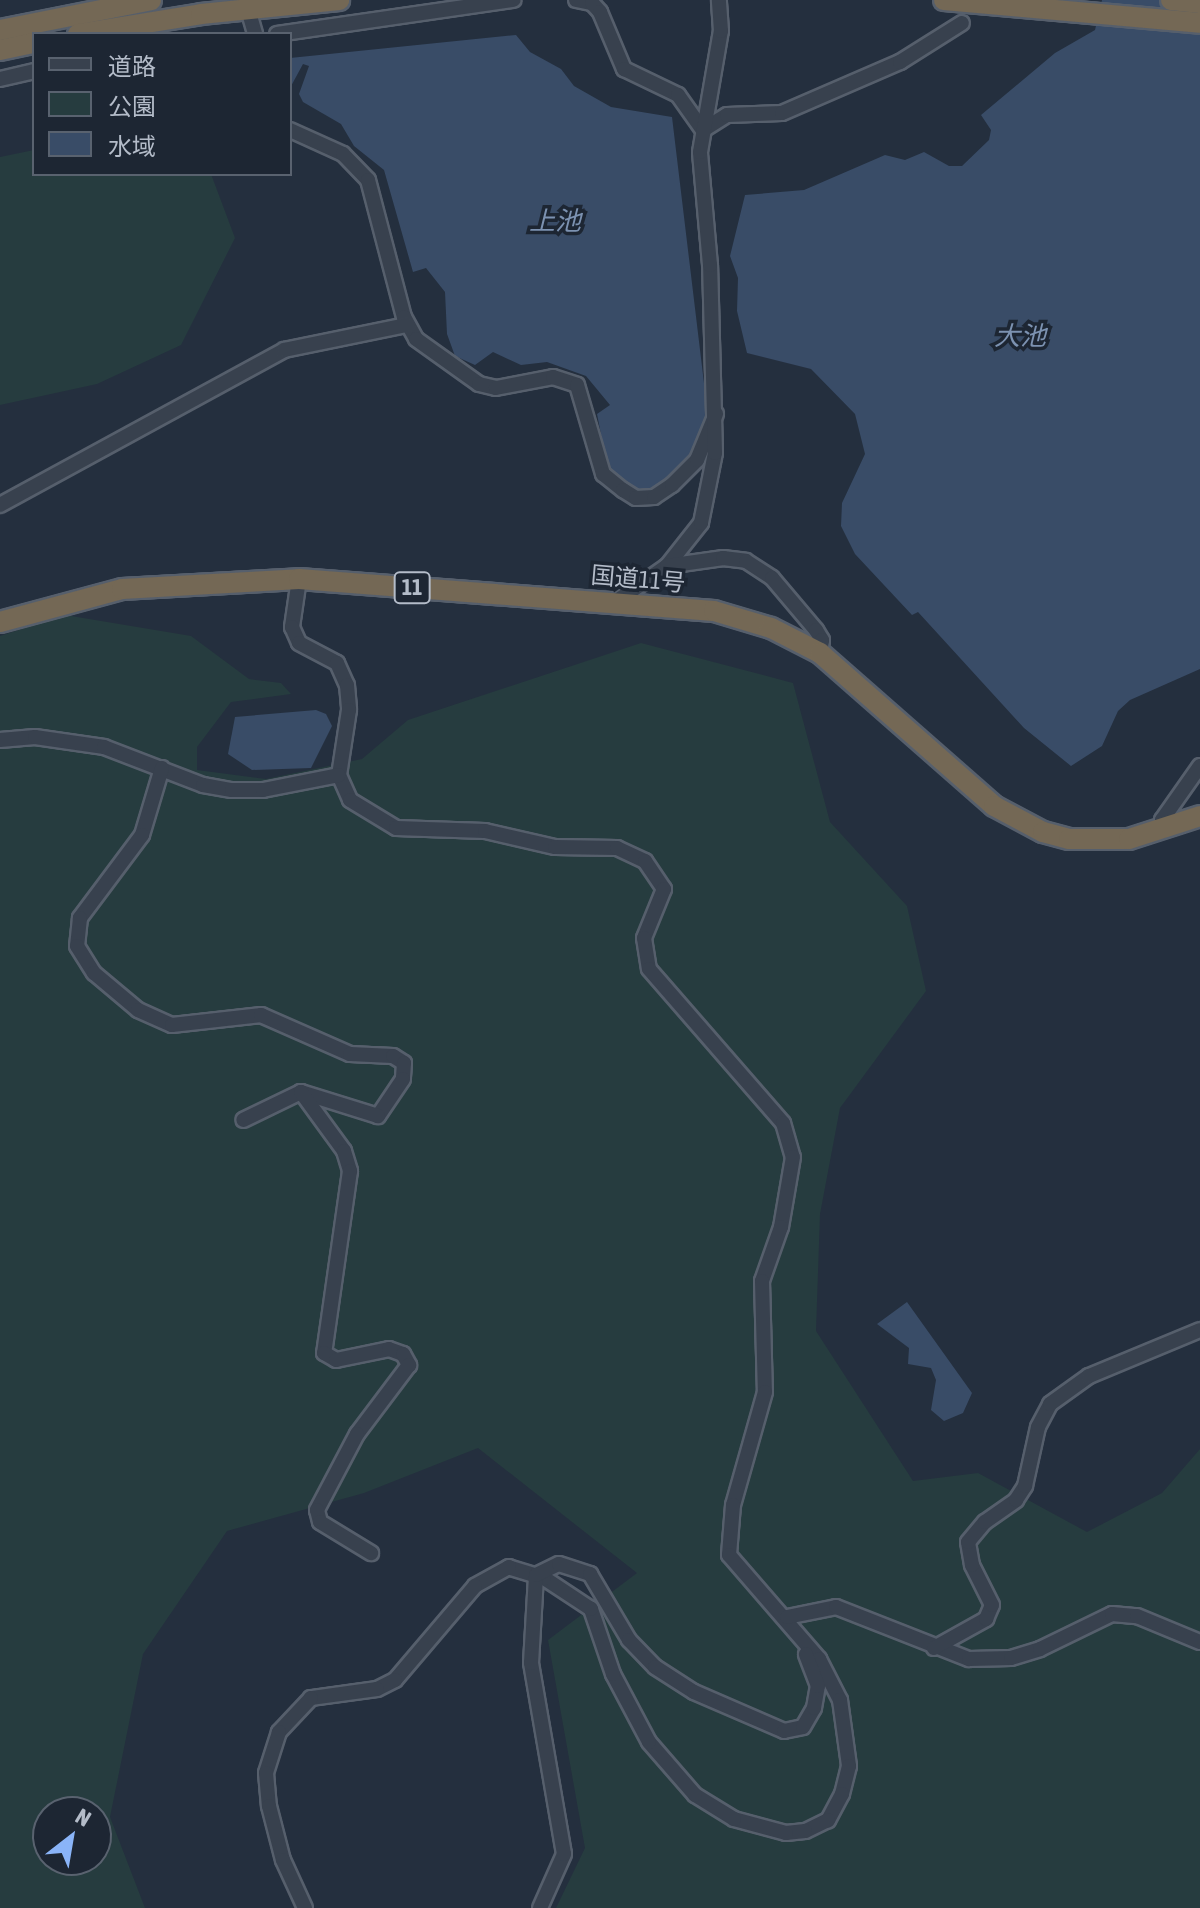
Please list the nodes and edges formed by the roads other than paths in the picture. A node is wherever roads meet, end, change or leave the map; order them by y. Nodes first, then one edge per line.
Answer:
1 (151, 0) edge
2 (339, 0) edge
3 (514, 0) edge
4 (576, 0) edge
5 (719, 0) edge
6 (944, 0) edge
7 (1171, 0) edge
8 (1200, 3) edge
9 (250, 16) dead end
10 (962, 23) dead end
11 (1200, 23) edge
12 (0, 30) edge
13 (90, 32) edge
14 (254, 32) edge
15 (291, 32) edge
16 (32, 43) edge
17 (0, 50) edge
18 (32, 71) edge
19 (0, 79) edge
20 (703, 130) junction
21 (292, 131) edge
22 (407, 325) junction
23 (716, 414) junction
24 (0, 505) edge
25 (667, 566) junction
26 (299, 579) junction
27 (614, 603) junction
28 (0, 622) edge
29 (820, 653) junction
30 (0, 740) edge
31 (1200, 766) edge
32 (162, 768) junction
33 (339, 775) junction
34 (1200, 816) edge
35 (1162, 831) junction
36 (301, 1092) junction
37 (243, 1120) dead end
38 (1200, 1330) edge
39 (371, 1553) dead end
40 (536, 1575) junction
41 (787, 1617) junction
42 (1200, 1642) edge
43 (934, 1648) junction
44 (305, 1908) edge
45 (540, 1908) edge

1 - 12 highway
2 - 13 highway
3 - 15 street
4 - 20 street
5 - 20 street
6 - 11 highway
7 - 8 highway
9 - 14 street
10 - 20 street
16 - 17 highway
18 - 19 street
20 - 23 street
21 - 22 street
22 - 23 street
22 - 24 street
23 - 25 street
25 - 27 street
25 - 29 street
26 - 27 highway, 国道11号 / 11
26 - 28 highway, 国道11号 / 11
26 - 33 street
27 - 29 highway, 国道11号 / 11
29 - 35 highway, 国道11号 / 11
30 - 32 street
31 - 35 street
32 - 33 street
32 - 36 street
33 - 41 street
34 - 35 highway, 国道11号 / 11
36 - 37 street
36 - 39 street
38 - 43 street
40 - 41 street
40 - 41 street
40 - 44 street
40 - 45 street
41 - 43 street
42 - 43 street

